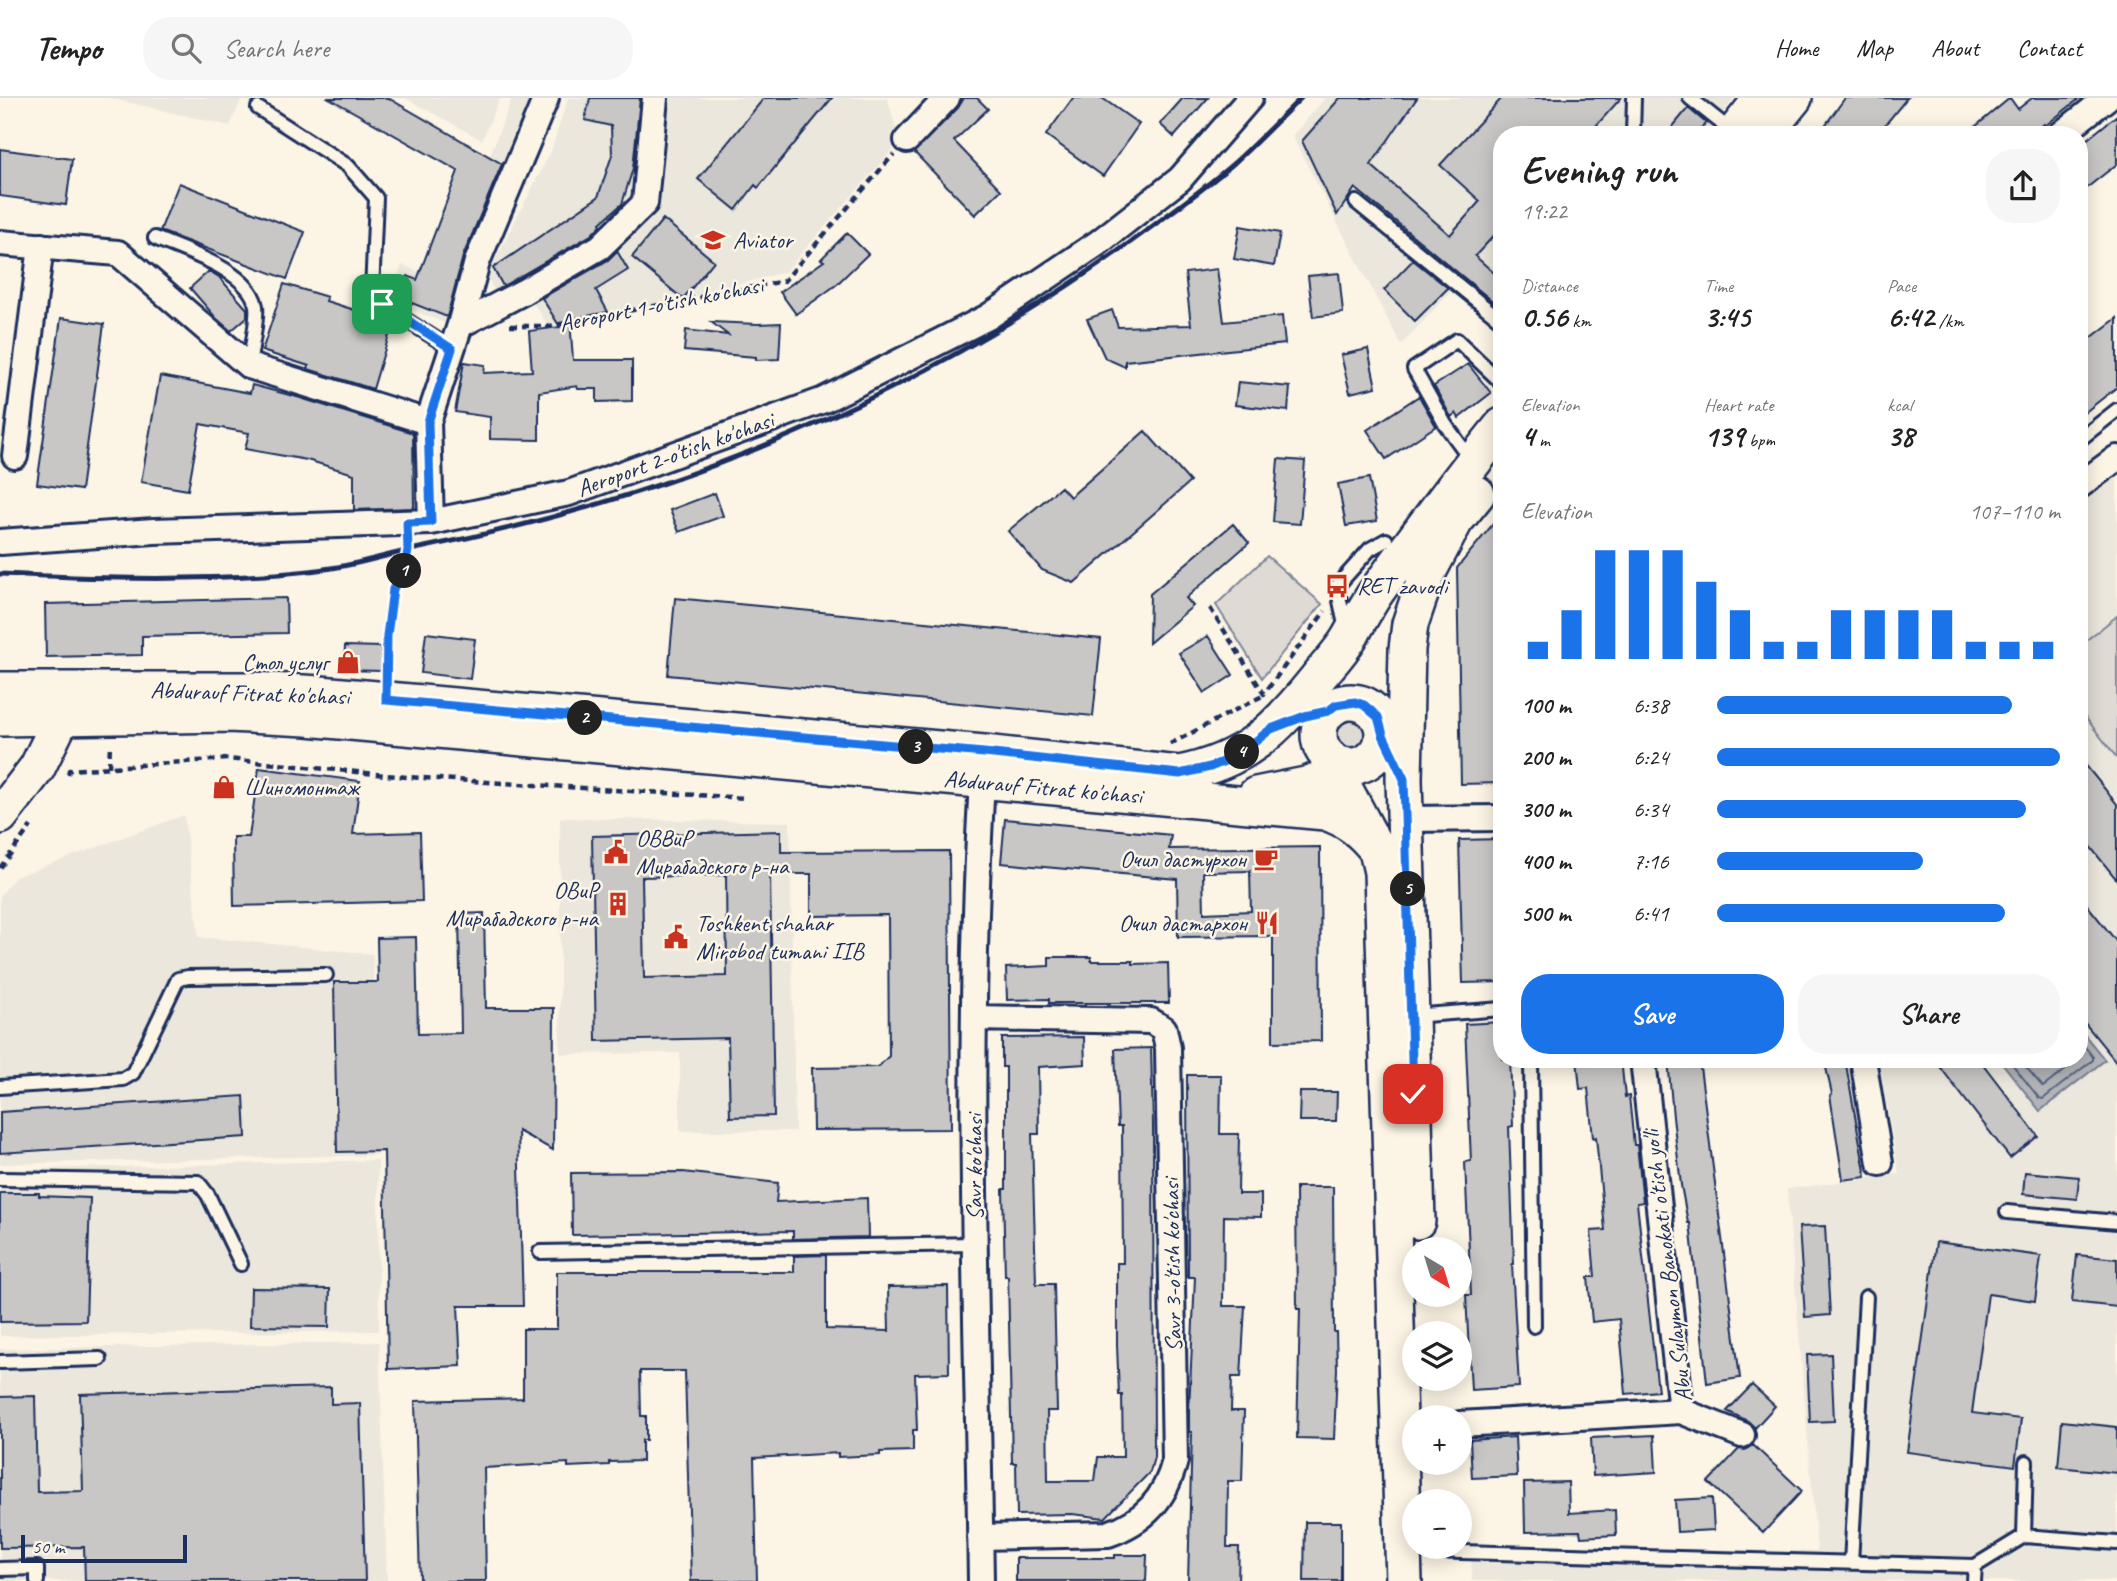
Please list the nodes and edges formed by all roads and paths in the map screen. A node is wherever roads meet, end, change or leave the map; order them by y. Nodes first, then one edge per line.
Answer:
1 (547, 98) edge
2 (655, 98) edge
3 (947, 98) edge
4 (1250, 98) edge
5 (1634, 98) edge
6 (1690, 98) edge
7 (1762, 98) edge
8 (1794, 98) edge
9 (2107, 98) edge
10 (258, 108) dead end
11 (1633, 126) edge
12 (1732, 126) edge
13 (1748, 126) edge
14 (1755, 126) edge
15 (2071, 126) edge
16 (907, 139) joint
17 (1356, 202) dead end
18 (155, 238) dead end
19 (0, 243) edge
20 (41, 246) junction
21 (1493, 314) edge
22 (460, 325) junction
23 (452, 349) junction
24 (249, 366) junction
25 (1493, 374) edge
26 (2117, 410) edge
27 (428, 422) junction
28 (2088, 433) edge
29 (15, 456) dead end
30 (2117, 458) edge
31 (1487, 463) edge
32 (2088, 479) edge
33 (419, 523) junction
34 (1386, 540) dead end
35 (0, 542) edge
36 (1348, 640) junction
37 (1406, 676) junction
38 (14, 690) edge
39 (1264, 694) dead end
40 (386, 700) junction
41 (0, 709) edge
42 (1328, 711) junction
43 (62, 717) junction
44 (0, 718) edge
45 (1271, 729) junction
46 (1383, 735) junction
47 (110, 736) dead end
48 (1341, 764) junction
49 (109, 767) junction
50 (983, 767) junction
51 (1167, 773) junction
52 (67, 776) dead end
53 (1404, 779) junction
54 (745, 798) dead end
55 (0, 816) edge
56 (37, 817) dead end
57 (1493, 818) edge
58 (1405, 819) junction
59 (1377, 849) junction
60 (0, 868) edge
61 (326, 975) dead end
62 (1493, 1010) edge
63 (1412, 1016) junction
64 (974, 1018) junction
65 (1531, 1068) edge
66 (1644, 1068) edge
67 (1864, 1068) edge
68 (0, 1087) edge
69 (1880, 1163) dead end
70 (0, 1179) edge
71 (2007, 1212) dead end
72 (2117, 1222) edge
73 (1417, 1237) edge
74 (974, 1244) junction
75 (540, 1252) dead end
76 (241, 1264) dead end
77 (1866, 1297) dead end
78 (1534, 1326) dead end
79 (100, 1359) dead end
80 (0, 1362) edge
81 (1681, 1411) junction
82 (1472, 1423) edge
83 (1742, 1435) dead end
84 (2026, 1462) dead end
85 (2024, 1536) junction
86 (980, 1537) junction
87 (2117, 1543) edge
88 (1425, 1560) edge
89 (1851, 1563) junction
90 (1975, 1566) junction
91 (0, 1569) edge
92 (37, 1581) edge
93 (981, 1581) edge
94 (1404, 1581) edge
95 (1974, 1581) edge

1 - 22 street
2 - 22 street
3 - 16 street
4 - 33 street, Aeroport 2-o'tish ko'chasi
5 - 11 lane
6 - 12 lane
7 - 13 main road
8 - 14 main road
9 - 15 street
10 - 23 lane
16 - 22 path, Aeroport 1-o'tish ko'chasi
17 - 21 lane
18 - 24 lane
19 - 20 street
20 - 24 street
20 - 29 street
22 - 23 street
23 - 27 street
24 - 27 street
25 - 31 lane
26 - 28 lane
27 - 33 street
30 - 32 street
31 - 36 main road
31 - 37 main road
33 - 35 street, Aeroport 2-o'tish ko'chasi
33 - 40 path
34 - 36 lane
36 - 42 main road
36 - 45 main road
37 - 46 main road
37 - 53 main road
38 - 40 main road, Abdurauf Fitrat ko'chasi
38 - 41 main road
38 - 43 main road
39 - 51 path
40 - 50 main road, Abdurauf Fitrat ko'chasi
42 - 45 main road
42 - 46 main road
42 - 48 main road
43 - 44 main road, Abdurauf Fitrat ko'chasi
43 - 50 main road, Abdurauf Fitrat ko'chasi
43 - 55 main road
45 - 51 main road
46 - 48 main road
46 - 53 main road
47 - 49 path
48 - 51 main road, Abdurauf Fitrat ko'chasi
48 - 59 main road
49 - 52 path
49 - 54 path
50 - 51 main road, Abdurauf Fitrat ko'chasi
50 - 64 street, Savr ko'chasi
51 - 59 main road, Abdurauf Fitrat ko'chasi
53 - 58 main road
56 - 60 path
57 - 58 street
58 - 63 main road
59 - 94 main road
61 - 68 lane
62 - 63 lane
63 - 73 main road
64 - 74 street, Savr ko'chasi
64 - 86 street, Savr 3-o'tish ko'chasi
65 - 78 lane
66 - 81 street, Abu Sulaymon Banokati o'tish yo'li
67 - 69 street
70 - 76 lane
71 - 72 lane
74 - 75 lane
74 - 86 street, Savr ko'chasi
77 - 89 lane
79 - 80 lane
81 - 82 street
81 - 83 street, Abu Sulaymon Banokati o'tish yo'li
84 - 85 lane
85 - 87 lane
85 - 90 lane
86 - 93 street, Savr ko'chasi
88 - 89 lane
89 - 90 lane
90 - 95 lane
91 - 92 lane

